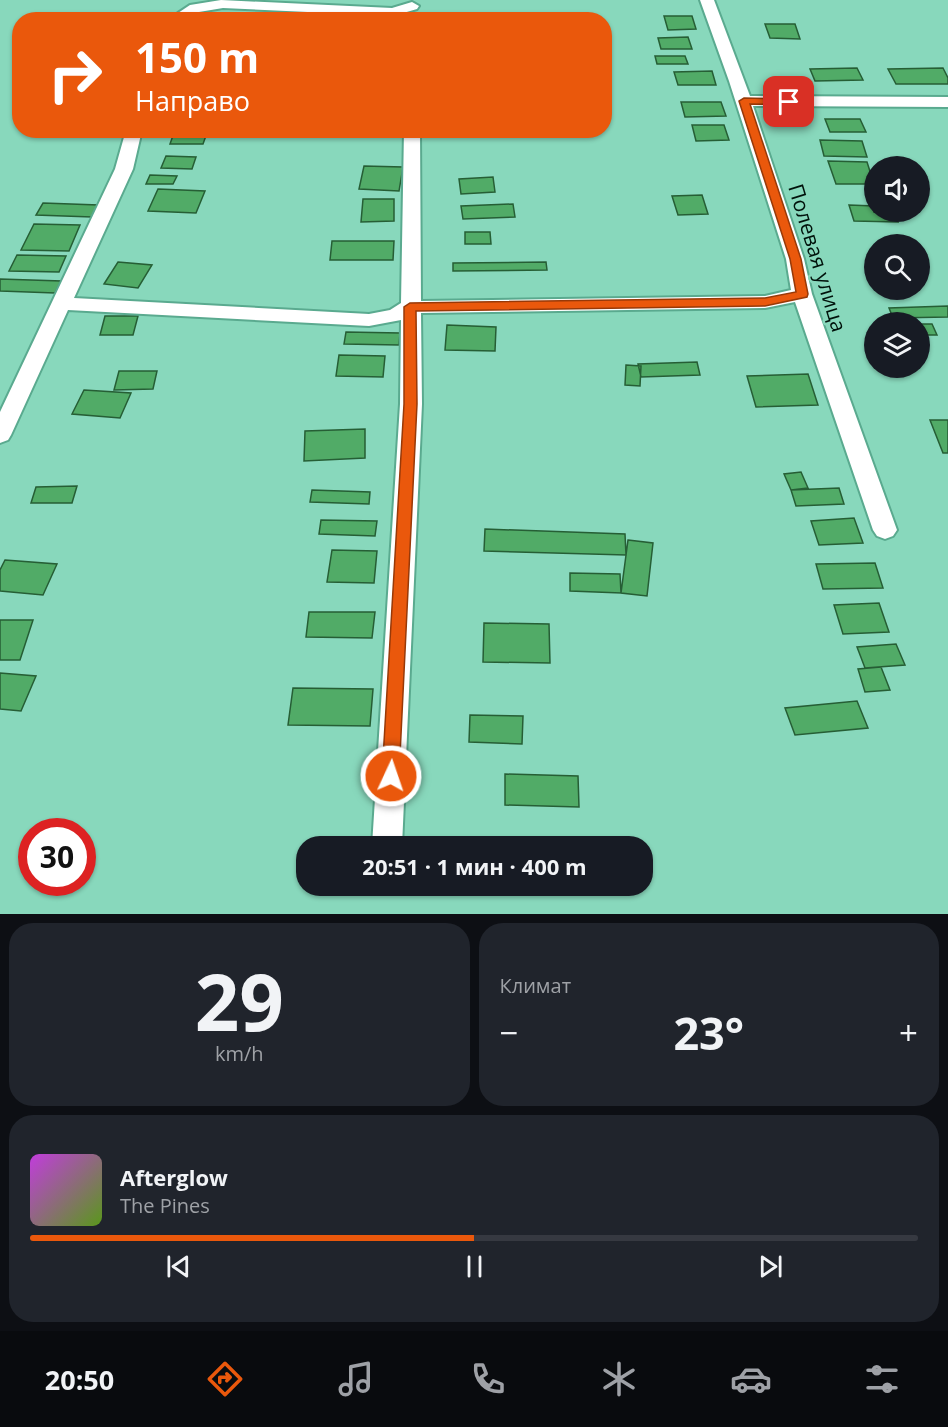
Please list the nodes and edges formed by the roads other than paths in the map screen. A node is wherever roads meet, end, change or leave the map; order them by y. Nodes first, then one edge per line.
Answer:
1 (707, 0) edge
2 (412, 8) edge
3 (188, 12) edge
4 (393, 12) edge
5 (393, 12) edge
6 (744, 101) junction
7 (948, 102) edge
8 (132, 138) edge
9 (412, 138) edge
10 (802, 294) junction
11 (62, 303) junction
12 (410, 307) junction
13 (0, 435) edge
14 (885, 530) dead end
15 (388, 836) edge

1 - 6 street, Полевая улица
2 - 5 street
3 - 4 street
6 - 7 street
6 - 10 street, Полевая улица
8 - 11 street
9 - 12 street
10 - 12 street
10 - 14 street, Полевая улица
11 - 12 street
11 - 13 street
12 - 15 street

